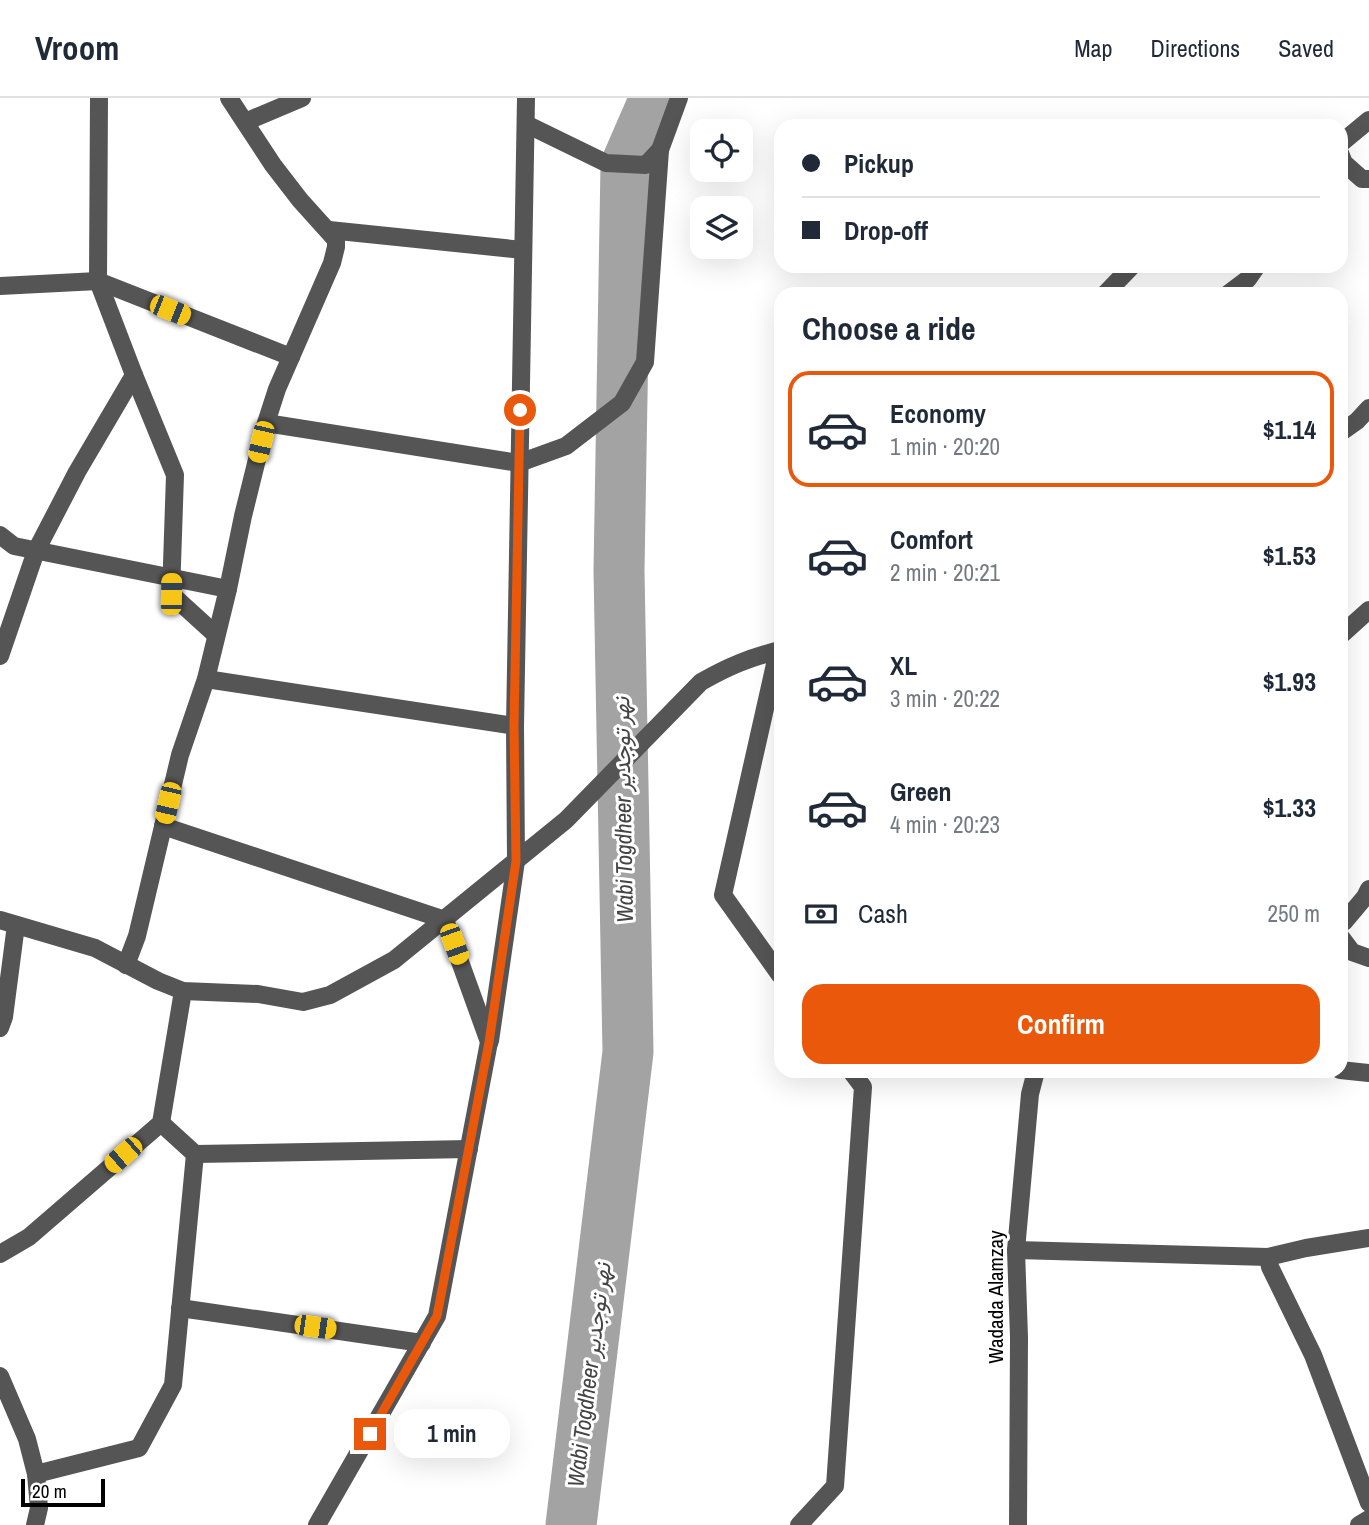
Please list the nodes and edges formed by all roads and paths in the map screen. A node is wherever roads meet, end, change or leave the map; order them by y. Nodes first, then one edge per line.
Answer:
1 (99, 98) edge
2 (229, 98) edge
3 (302, 98) edge
4 (526, 98) edge
5 (679, 98) edge
6 (1369, 120) edge
7 (245, 122) junction
8 (526, 124) junction
9 (1348, 137) edge
10 (660, 150) junction
11 (1348, 167) edge
12 (1369, 179) edge
13 (328, 230) junction
14 (523, 250) junction
15 (1125, 273) edge
16 (1252, 273) edge
17 (98, 281) junction
18 (0, 286) edge
19 (1112, 287) edge
20 (1237, 287) edge
21 (291, 357) junction
22 (134, 375) junction
23 (1369, 408) edge
24 (266, 423) junction
25 (1348, 427) edge
26 (519, 463) junction
27 (0, 535) edge
28 (36, 551) junction
29 (171, 578) junction
30 (228, 589) junction
31 (1369, 610) edge
32 (1348, 629) edge
33 (216, 635) junction
34 (774, 651) edge
35 (0, 656) edge
36 (774, 672) edge
37 (206, 679) junction
38 (514, 726) junction
39 (163, 826) junction
40 (516, 861) junction
41 (1369, 889) edge
42 (1348, 916) edge
43 (445, 920) junction
44 (8, 922) edge
45 (1348, 947) edge
46 (1369, 958) edge
47 (126, 965) junction
48 (774, 967) edge
49 (183, 991) junction
50 (0, 1028) edge
51 (489, 1042) junction
52 (1348, 1071) edge
53 (1369, 1073) edge
54 (856, 1078) edge
55 (1034, 1078) edge
56 (161, 1123) junction
57 (469, 1149) junction
58 (195, 1154) junction
59 (1369, 1238) edge
60 (1016, 1250) junction
61 (0, 1254) edge
62 (1269, 1256) junction
63 (180, 1308) junction
64 (422, 1343) junction
65 (0, 1376) edge
66 (36, 1474) junction
67 (1369, 1503) edge
68 (1369, 1519) edge
69 (35, 1525) edge
70 (317, 1525) edge
71 (799, 1525) edge
72 (1018, 1525) edge
73 (1359, 1525) edge

1 - 17 street
2 - 7 street
3 - 7 street
4 - 8 street
5 - 10 street
6 - 9 street
7 - 13 street
8 - 10 street
8 - 14 street
10 - 26 street
11 - 12 street
13 - 14 street
13 - 21 street
14 - 26 street
15 - 19 street
16 - 20 street
17 - 18 street
17 - 21 street
17 - 22 street
21 - 24 street
22 - 28 street
22 - 29 street
23 - 25 street
24 - 26 street
24 - 30 street
26 - 38 street
27 - 28 street
28 - 29 street
28 - 35 street
29 - 30 street
29 - 33 street
30 - 33 street
31 - 32 street
33 - 37 street
34 - 40 street
36 - 48 street
37 - 38 street
37 - 39 street
38 - 40 street
39 - 43 street
39 - 47 street
40 - 43 street
40 - 51 street
41 - 42 street
43 - 49 street
43 - 51 street
44 - 47 street
44 - 50 street
45 - 46 street
47 - 49 street
49 - 56 street
51 - 57 street
52 - 53 street
54 - 71 street
55 - 60 street, Wadada Alamzay
56 - 58 street
56 - 61 street
57 - 58 street
57 - 64 street
58 - 63 street
59 - 62 street
60 - 62 street
60 - 72 street, Wadada Alamzay
62 - 67 street
63 - 64 street
63 - 66 street
64 - 70 street
65 - 66 street
66 - 69 street
68 - 73 street

